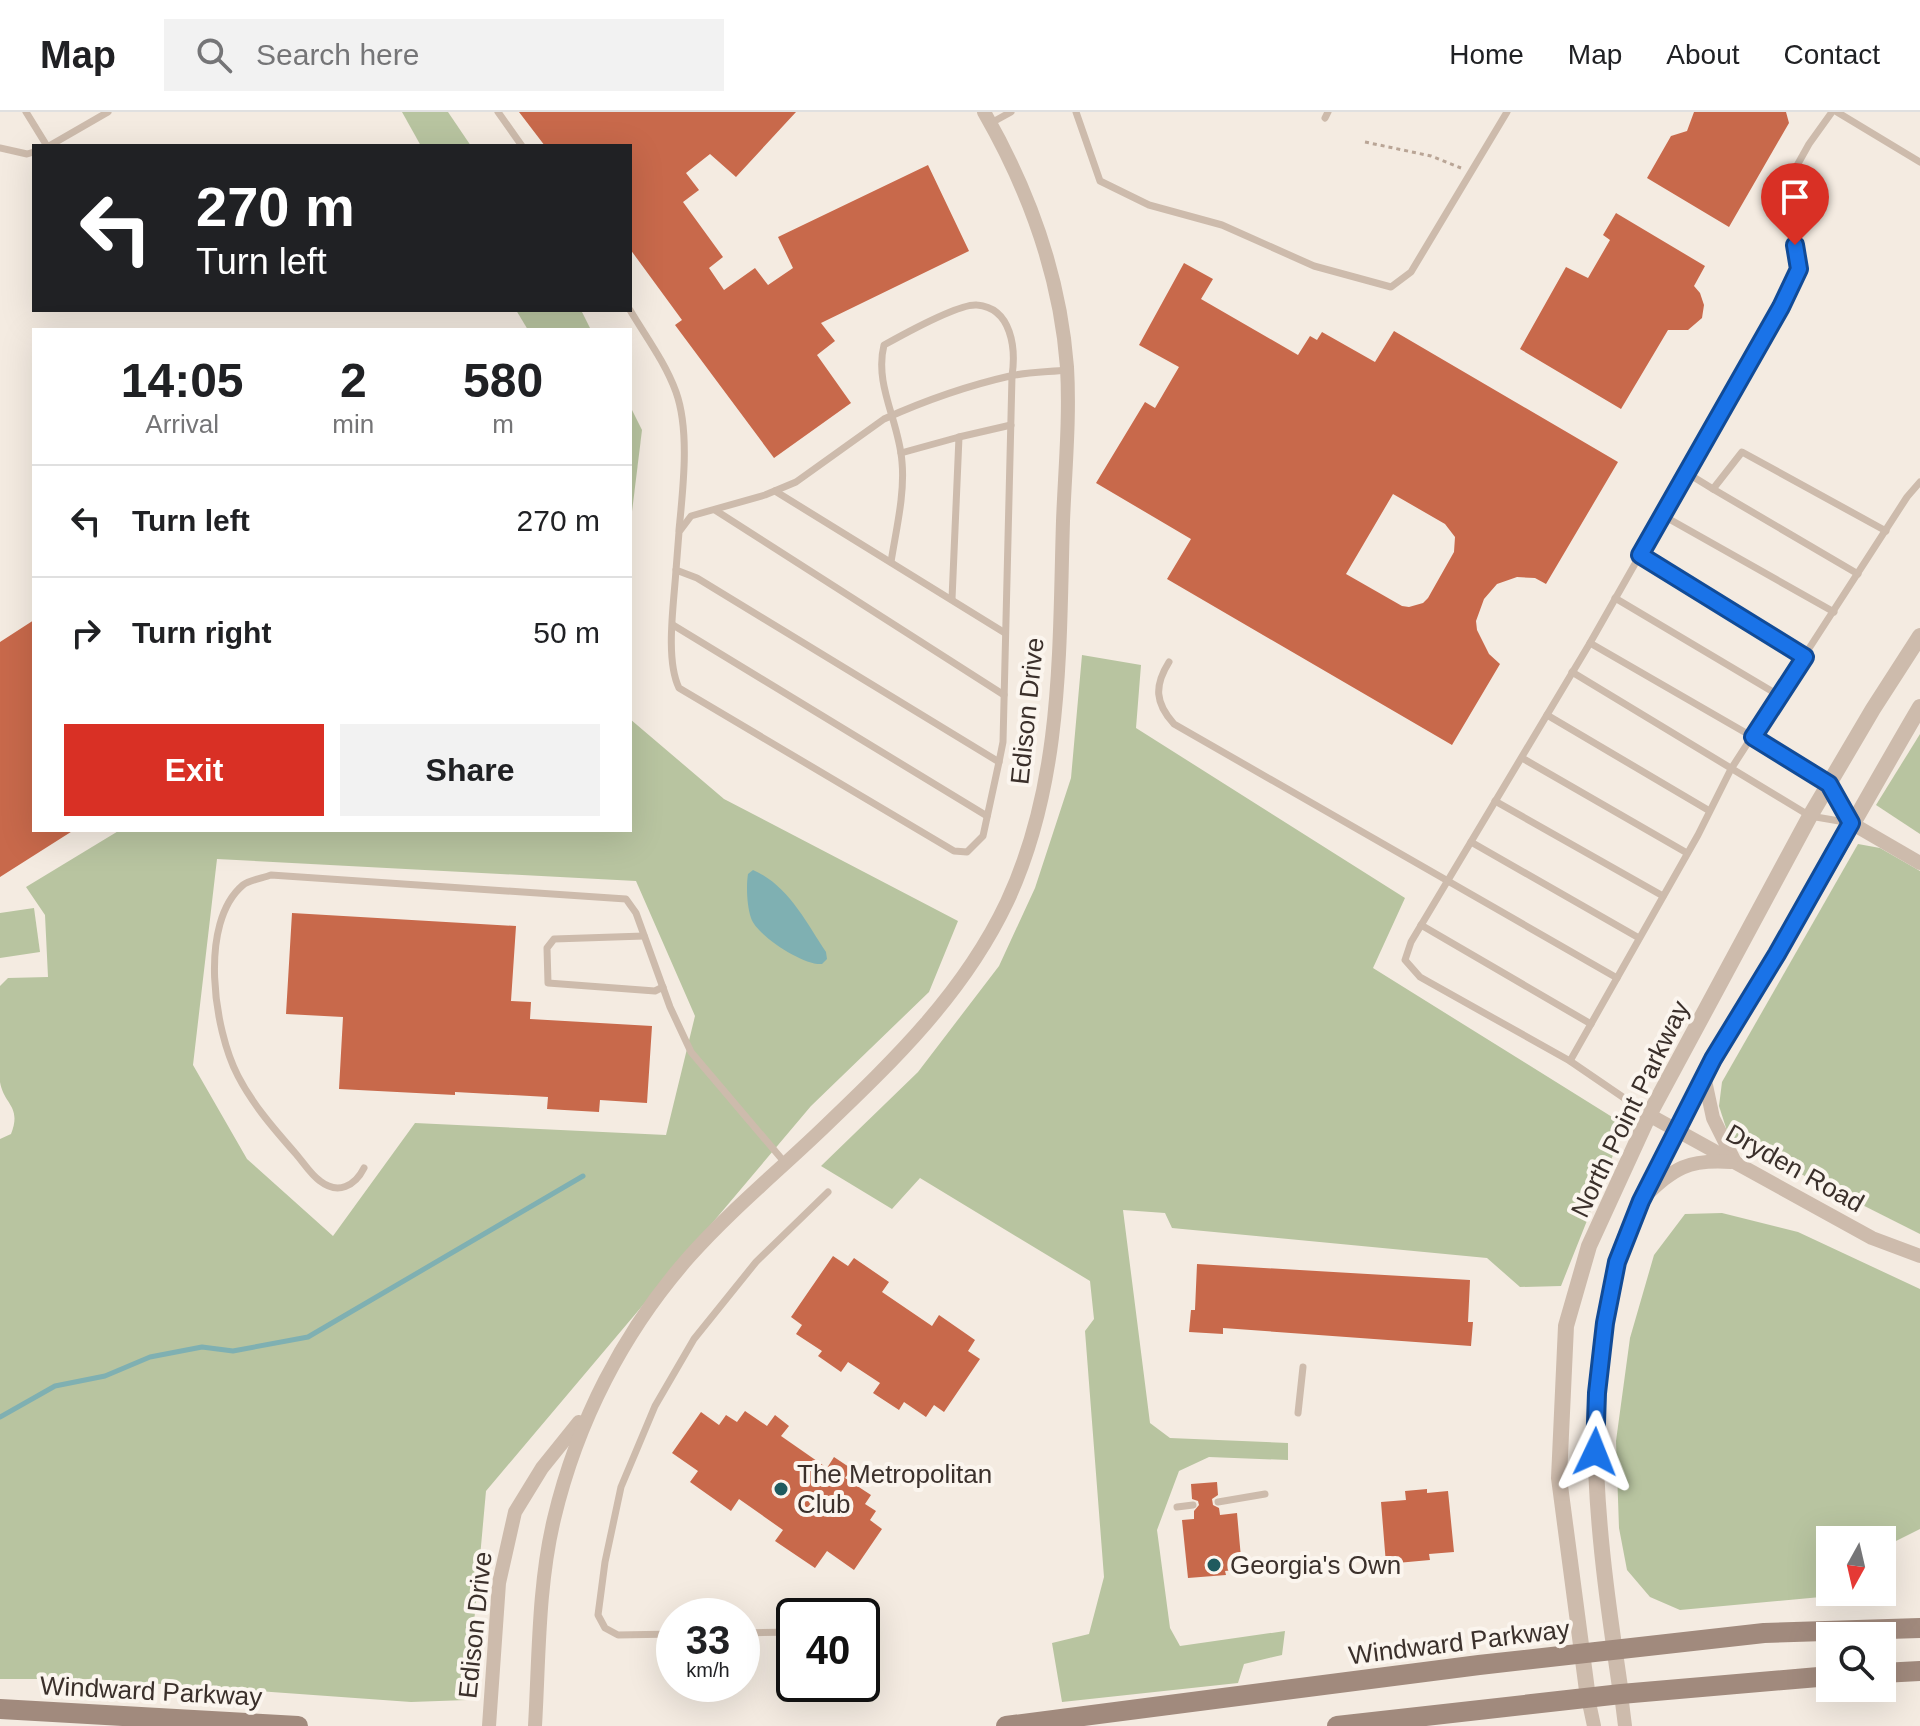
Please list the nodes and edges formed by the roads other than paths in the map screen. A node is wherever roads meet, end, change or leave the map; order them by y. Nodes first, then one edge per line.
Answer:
1 (26, 112) edge
2 (108, 112) edge
3 (498, 112) edge
4 (1011, 112) edge
5 (1076, 112) edge
6 (1507, 112) edge
7 (1838, 113) edge
8 (988, 118) edge
9 (47, 144) edge
10 (52, 144) edge
11 (521, 144) edge
12 (0, 148) edge
13 (32, 153) edge
14 (1920, 162) edge
15 (631, 312) edge
16 (1067, 370) junction
17 (1012, 376) junction
18 (894, 415) junction
19 (1011, 425) junction
20 (959, 437) junction
21 (901, 453) junction
22 (1687, 473) junction
23 (1920, 482) edge
24 (1713, 489) junction
25 (775, 491) junction
26 (715, 510) junction
27 (1662, 515) junction
28 (1886, 531) junction
29 (679, 532) junction
30 (1640, 555) junction
31 (891, 562) junction
32 (676, 570) junction
33 (1858, 574) junction
34 (1615, 598) junction
35 (952, 599) junction
36 (1834, 612) junction
37 (673, 625) junction
38 (1005, 633) junction
39 (1920, 636) edge
40 (1590, 643) junction
41 (1805, 657) junction
42 (1169, 662) dead end
43 (1572, 672) junction
44 (1004, 695) junction
45 (1780, 696) junction
46 (1920, 707) edge
47 (1547, 715) junction
48 (1753, 737) junction
49 (1522, 758) junction
50 (999, 762) junction
51 (1731, 769) junction
52 (1829, 784) junction
53 (1495, 801) junction
54 (1708, 810) junction
55 (987, 816) junction
56 (1810, 816) junction
57 (1851, 823) junction
58 (1471, 842) junction
59 (1687, 853) junction
60 (1920, 863) edge
61 (1448, 881) junction
62 (1663, 896) junction
63 (1421, 925) junction
64 (644, 936) junction
65 (1639, 938) junction
66 (1617, 978) junction
67 (663, 987) junction
68 (1591, 1024) junction
69 (1570, 1061) junction
70 (1704, 1076) junction
71 (1649, 1115) junction
72 (1676, 1129) junction
73 (1735, 1163) junction
74 (786, 1164) junction
75 (364, 1168) dead end
76 (828, 1192) dead end
77 (1641, 1201) junction
78 (1920, 1256) edge
79 (1303, 1367) dead end
80 (590, 1410) junction
81 (1298, 1413) dead end
82 (1265, 1494) dead end
83 (1218, 1502) dead end
84 (1193, 1505) dead end
85 (1177, 1507) dead end
86 (1920, 1628) edge
87 (656, 1634) edge
88 (1614, 1649) junction
89 (1582, 1653) junction
90 (1920, 1671) edge
91 (1896, 1672) edge
92 (1816, 1677) edge
93 (1621, 1694) junction
94 (1588, 1698) junction
95 (0, 1709) edge
96 (298, 1726) edge
97 (489, 1726) edge
98 (535, 1726) edge
99 (1006, 1726) edge
100 (1337, 1726) edge
101 (1594, 1726) edge
102 (1625, 1726) edge

1 - 9 lane
2 - 10 lane
3 - 11 lane
4 - 8 lane
5 - 6 lane
7 - 14 lane
7 - 22 lane
8 - 16 street, Edison Drive
12 - 13 lane
15 - 29 lane
16 - 17 lane
16 - 74 street, Edison Drive
17 - 18 lane
17 - 18 lane
17 - 19 lane
18 - 21 lane
18 - 25 lane
19 - 20 lane
19 - 38 lane
20 - 21 lane
20 - 35 lane
21 - 31 lane
22 - 24 lane
22 - 27 lane
23 - 28 lane
24 - 28 lane
24 - 33 lane
25 - 26 lane
25 - 31 lane
26 - 29 lane
26 - 44 lane
27 - 30 lane
27 - 36 lane
28 - 33 lane
29 - 32 lane
30 - 34 lane
30 - 41 lane
31 - 35 lane
32 - 37 lane
32 - 50 lane
33 - 36 lane
34 - 40 lane
34 - 45 lane
35 - 38 lane
36 - 41 lane
37 - 55 lane
37 - 55 lane
38 - 44 lane
39 - 52 street, North Point Parkway
40 - 43 lane
40 - 48 lane
41 - 45 lane
42 - 61 lane
43 - 47 lane
43 - 51 lane
44 - 50 lane
45 - 48 lane
46 - 57 street, North Point Parkway
47 - 49 lane
47 - 54 lane
48 - 51 lane
48 - 52 lane
49 - 53 lane
49 - 59 lane
50 - 55 lane
51 - 54 lane
51 - 56 lane
52 - 56 street, North Point Parkway
52 - 57 lane
53 - 58 lane
53 - 62 lane
54 - 59 lane
56 - 57 lane
56 - 71 street, North Point Parkway
57 - 60 street
57 - 70 street, North Point Parkway
58 - 61 lane
58 - 65 lane
59 - 62 lane
61 - 63 lane
61 - 66 lane
62 - 65 lane
63 - 68 lane
63 - 69 lane
64 - 67 lane
64 - 67 lane
64 - 75 lane
65 - 66 lane
66 - 68 lane
67 - 74 lane
68 - 69 lane
69 - 71 lane
70 - 72 street, North Point Parkway
70 - 73 street
71 - 72 street, Dryden Road
71 - 89 street, North Point Parkway
72 - 73 street, Dryden Road
72 - 77 street, North Point Parkway
73 - 77 street
73 - 78 street, Dryden Road
74 - 80 street, Edison Drive
76 - 87 lane
77 - 88 street, North Point Parkway
79 - 81 lane
80 - 97 street, Edison Drive
80 - 98 street, Edison Drive
82 - 83 lane
84 - 85 lane
86 - 88 main road, Windward Parkway
88 - 89 main road, Windward Parkway
88 - 93 street, North Point Parkway
89 - 94 street, North Point Parkway
89 - 99 main road, Windward Parkway
90 - 91 main road
92 - 93 main road
93 - 94 main road
93 - 102 street
94 - 100 main road
94 - 101 street
95 - 96 main road, Windward Parkway

